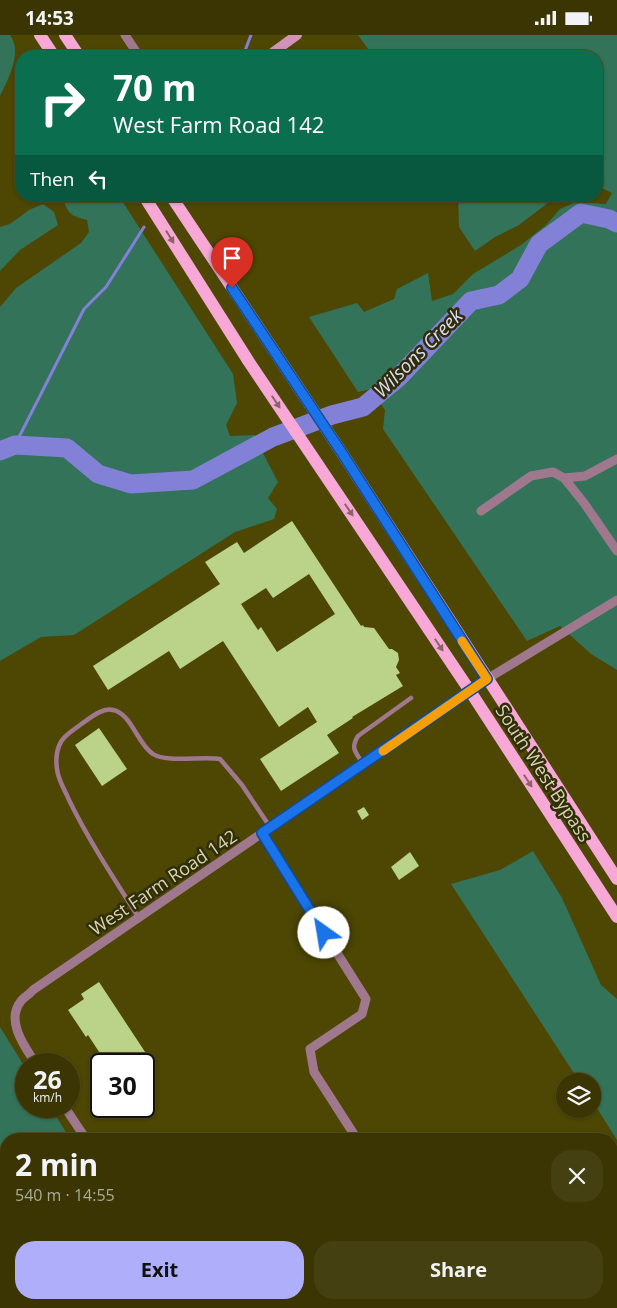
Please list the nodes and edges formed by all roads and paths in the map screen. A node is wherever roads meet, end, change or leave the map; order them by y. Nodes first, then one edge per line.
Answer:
1 (40, 35) edge
2 (65, 35) edge
3 (125, 35) edge
4 (297, 35) edge
5 (50, 50) edge
6 (75, 50) edge
7 (135, 50) edge
8 (276, 50) edge
9 (148, 202) edge
10 (175, 202) edge
11 (617, 459) edge
12 (564, 478) junction
13 (482, 511) dead end
14 (617, 551) edge
15 (617, 600) edge
16 (487, 679) junction
17 (470, 691) junction
18 (411, 698) dead end
19 (363, 764) junction
20 (271, 827) junction
21 (262, 833) junction
22 (617, 879) edge
23 (617, 917) edge
24 (139, 918) junction
25 (29, 1053) edge
26 (72, 1118) edge
27 (82, 1133) edge
28 (353, 1133) edge

1 - 5 main road
2 - 6 main road
3 - 7 street
4 - 8 main road
9 -> 17 main road, South West Bypass
10 - 16 main road, South West Bypass
11 - 12 street
12 - 13 street
12 - 14 street
15 - 16 street, West Farm Road 142
16 - 17 street, West Farm Road 142
16 - 22 main road, South West Bypass
17 - 19 street, West Farm Road 142
17 -> 23 main road, South West Bypass
18 - 19 lane
19 - 20 street, West Farm Road 142
20 - 21 street, West Farm Road 142
20 - 24 lane
21 - 24 street, West Farm Road 142
21 - 28 street
24 - 25 street, West Farm Road 142
26 - 27 street

